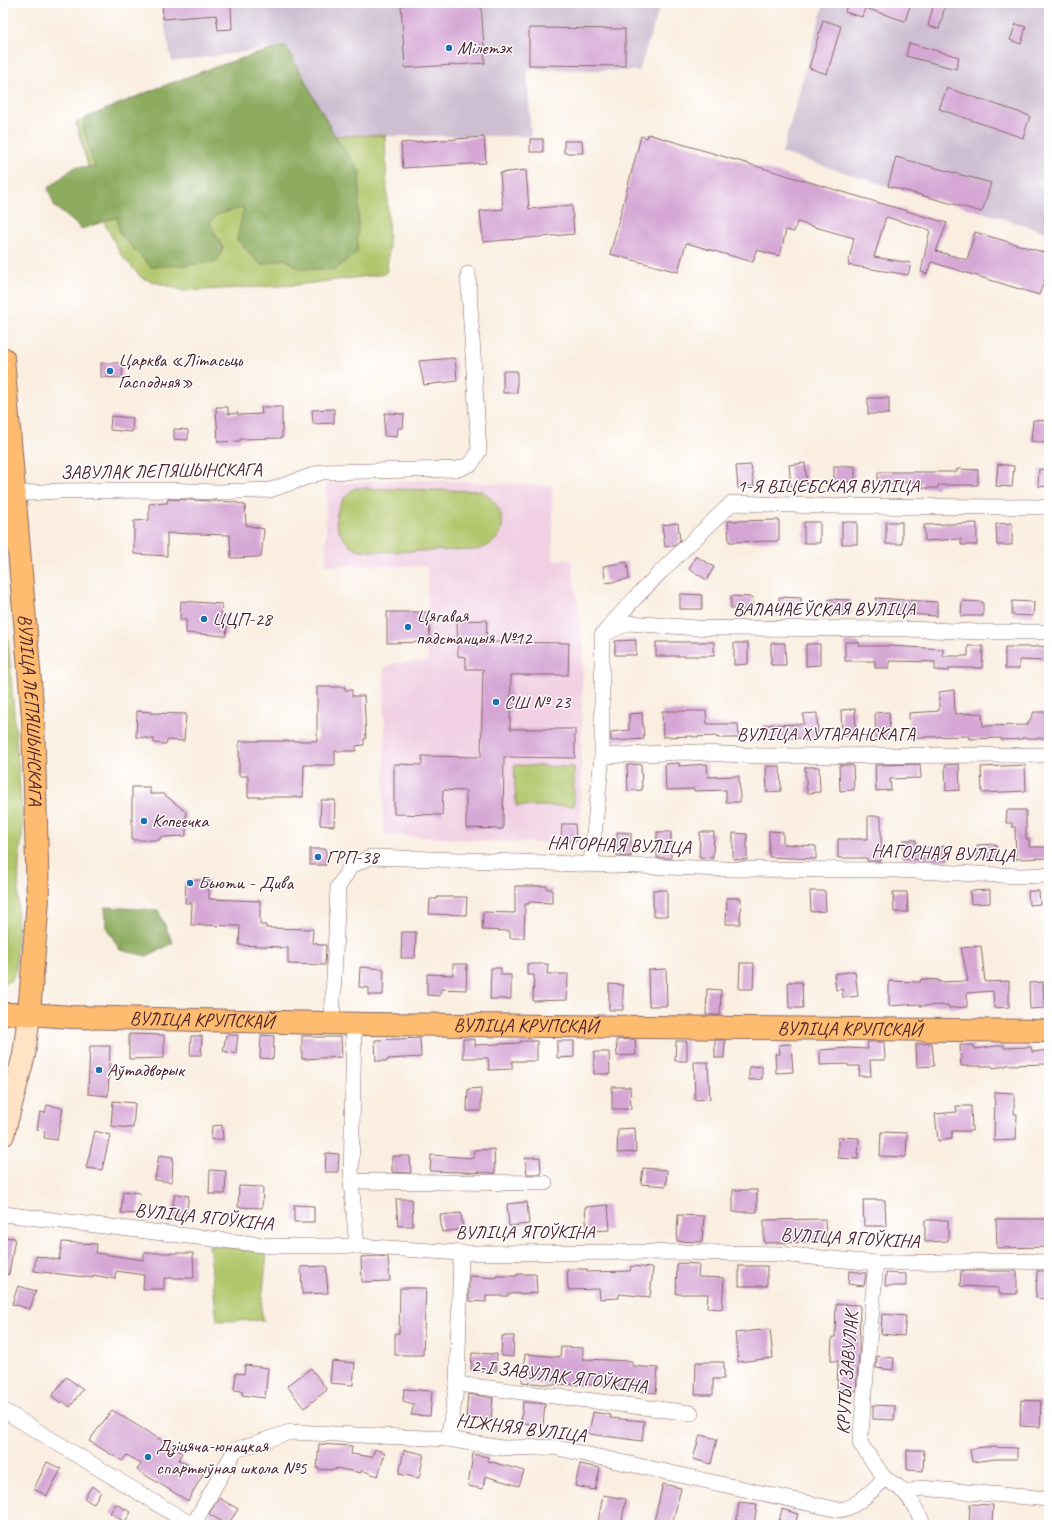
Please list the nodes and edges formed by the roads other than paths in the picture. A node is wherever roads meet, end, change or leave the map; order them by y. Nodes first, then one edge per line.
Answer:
1 (468, 274) dead end
2 (3, 358) edge
3 (15, 494) junction
4 (1049, 507) edge
5 (1049, 632) edge
6 (602, 635) junction
7 (1049, 755) edge
8 (602, 756) junction
9 (591, 864) junction
10 (1049, 875) edge
11 (3, 1014) edge
12 (29, 1014) junction
13 (332, 1023) junction
14 (354, 1023) junction
15 (1049, 1031) edge
16 (3, 1135) edge
17 (351, 1181) junction
18 (546, 1183) dead end
19 (3, 1214) edge
20 (357, 1246) junction
21 (461, 1253) junction
22 (1049, 1262) edge
23 (876, 1263) junction
24 (457, 1384) junction
25 (3, 1410) edge
26 (691, 1413) dead end
27 (448, 1439) junction
28 (885, 1479) junction
29 (906, 1493) junction
30 (1049, 1499) edge
31 (192, 1525) edge
32 (924, 1525) edge

1 - 3 street, ЗАВУЛАК ЛЕПЯШЫНСКАГА
2 - 3 main road, ВУЛІЦА ЛЕПЯШЫНСКАГА
3 - 12 main road, ВУЛІЦА ЛЕПЯШЫНСКАГА
4 - 6 street, 1-Я ВІЦЕБСКАЯ ВУЛІЦА
5 - 6 street, ВАЛАЧАЕЎСКАЯ ВУЛІЦА
6 - 8 street
7 - 8 street, ВУЛІЦА ХУТАРАНСКАГА
8 - 9 street
9 - 10 street, НАГОРНАЯ ВУЛІЦА
9 - 13 street, НАГОРНАЯ ВУЛІЦА
11 - 12 main road, ВУЛІЦА КРУПСКАЙ
12 - 13 main road, ВУЛІЦА КРУПСКАЙ
12 - 16 street
13 - 14 main road, ВУЛІЦА КРУПСКАЙ
14 - 15 main road, ВУЛІЦА КРУПСКАЙ
14 - 17 street
17 - 18 street
17 - 20 street
19 - 20 street, ВУЛІЦА ЯГОЎКІНА
20 - 21 street, ВУЛІЦА ЯГОЎКІНА
21 - 23 street, ВУЛІЦА ЯГОЎКІНА
21 - 24 street, 2-І ЗАВУЛАК ЯГОЎКІНА
22 - 23 street, ВУЛІЦА ЯГОЎКІНА
23 - 28 street, КРУТЫ ЗАВУЛАК
24 - 26 street, 2-І ЗАВУЛАК ЯГОЎКІНА
24 - 27 street
25 - 31 street
27 - 28 street, НІЖНЯЯ ВУЛІЦА
27 - 31 street, НІЖНЯЯ ВУЛІЦА
28 - 29 street
29 - 30 street
29 - 32 street

